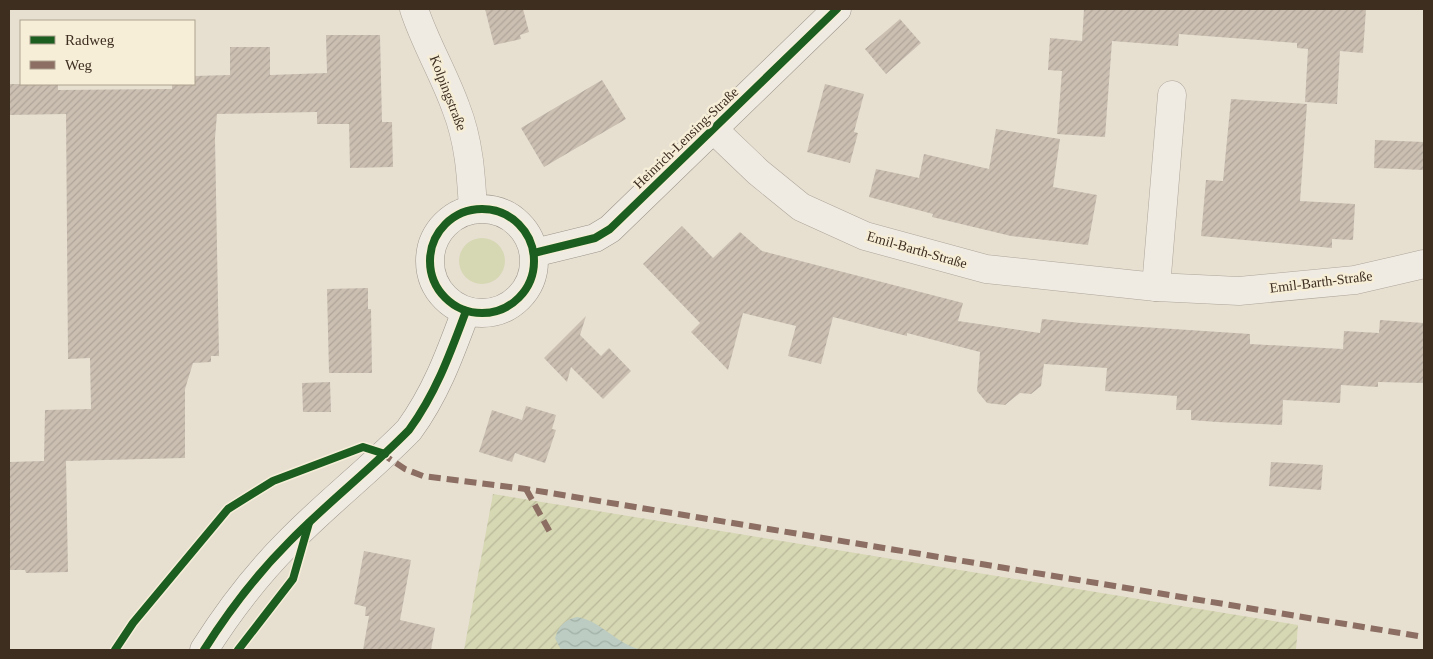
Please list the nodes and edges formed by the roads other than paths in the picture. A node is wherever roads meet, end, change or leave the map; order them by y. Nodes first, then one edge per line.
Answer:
1 (414, 9) edge
2 (837, 9) edge
3 (1172, 95) dead end
4 (712, 128) junction
5 (473, 210) junction
6 (534, 253) junction
7 (1424, 264) edge
8 (1156, 287) junction
9 (466, 311) junction
10 (204, 650) edge

1 - 5 street, Kolpingstraße
2 - 4 street, Heinrich-Lensing-Straße
3 - 8 street
4 - 6 street, Heinrich-Lensing-Straße
4 - 8 street, Emil-Barth-Straße
5 - 6 street
5 - 9 street
6 - 9 street
7 - 8 street, Emil-Barth-Straße
9 - 10 street

